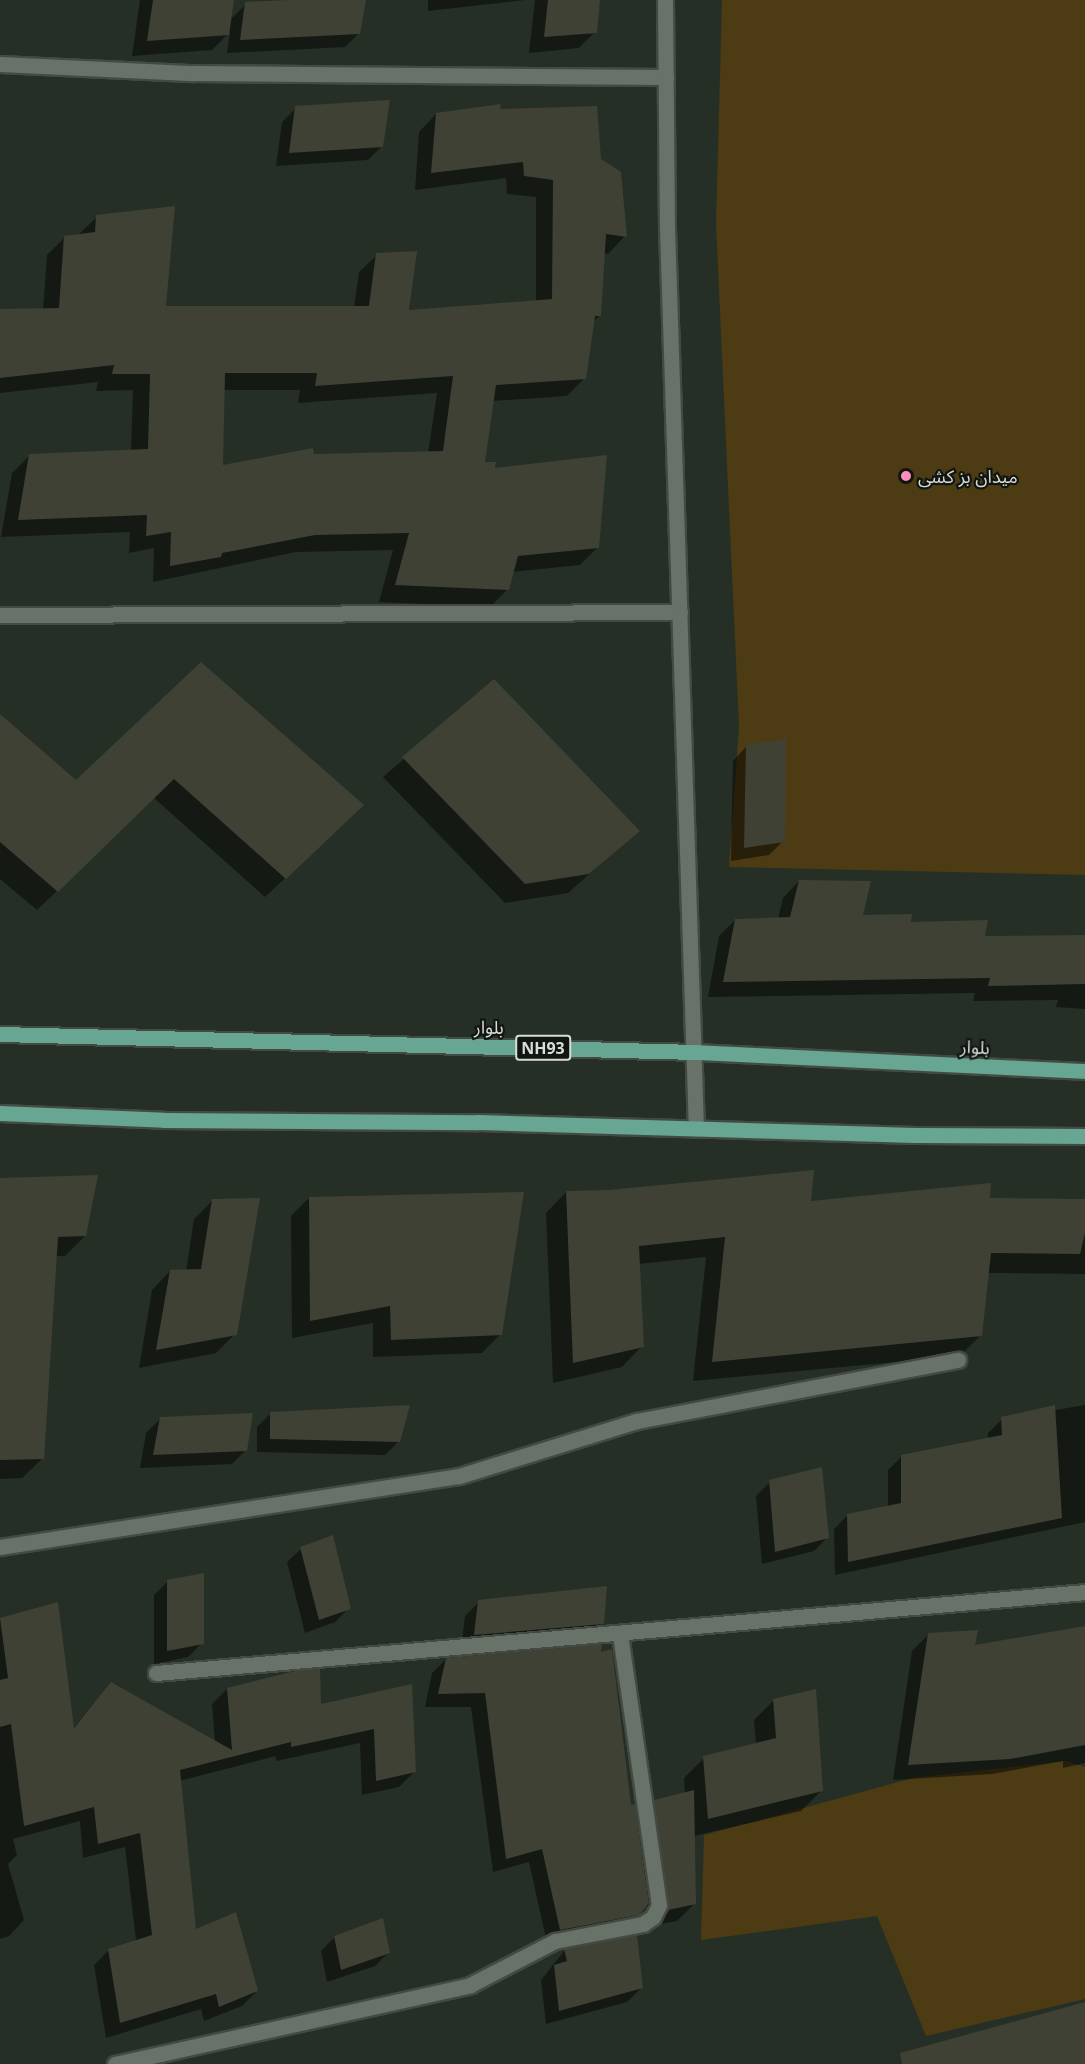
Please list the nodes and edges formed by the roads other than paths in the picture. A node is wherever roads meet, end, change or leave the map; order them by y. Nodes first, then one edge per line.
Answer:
1 (665, 0) edge
2 (0, 64) edge
3 (666, 77) junction
4 (680, 612) junction
5 (0, 615) edge
6 (0, 1034) edge
7 (696, 1052) junction
8 (1085, 1071) edge
9 (0, 1113) edge
10 (696, 1129) junction
11 (1085, 1136) edge
12 (958, 1360) dead end
13 (0, 1547) edge
14 (1085, 1592) edge
15 (620, 1634) junction
16 (156, 1673) dead end
17 (115, 2064) edge

1 - 3 street
2 - 3 street
3 - 4 street
4 - 5 street
4 - 7 street
6 - 7 main road, بلوار / NH93
7 - 8 main road, بلوار / NH93
7 - 10 street
9 - 10 main road
10 - 11 main road
12 - 13 street
14 - 15 street
15 - 16 street
15 - 17 street

